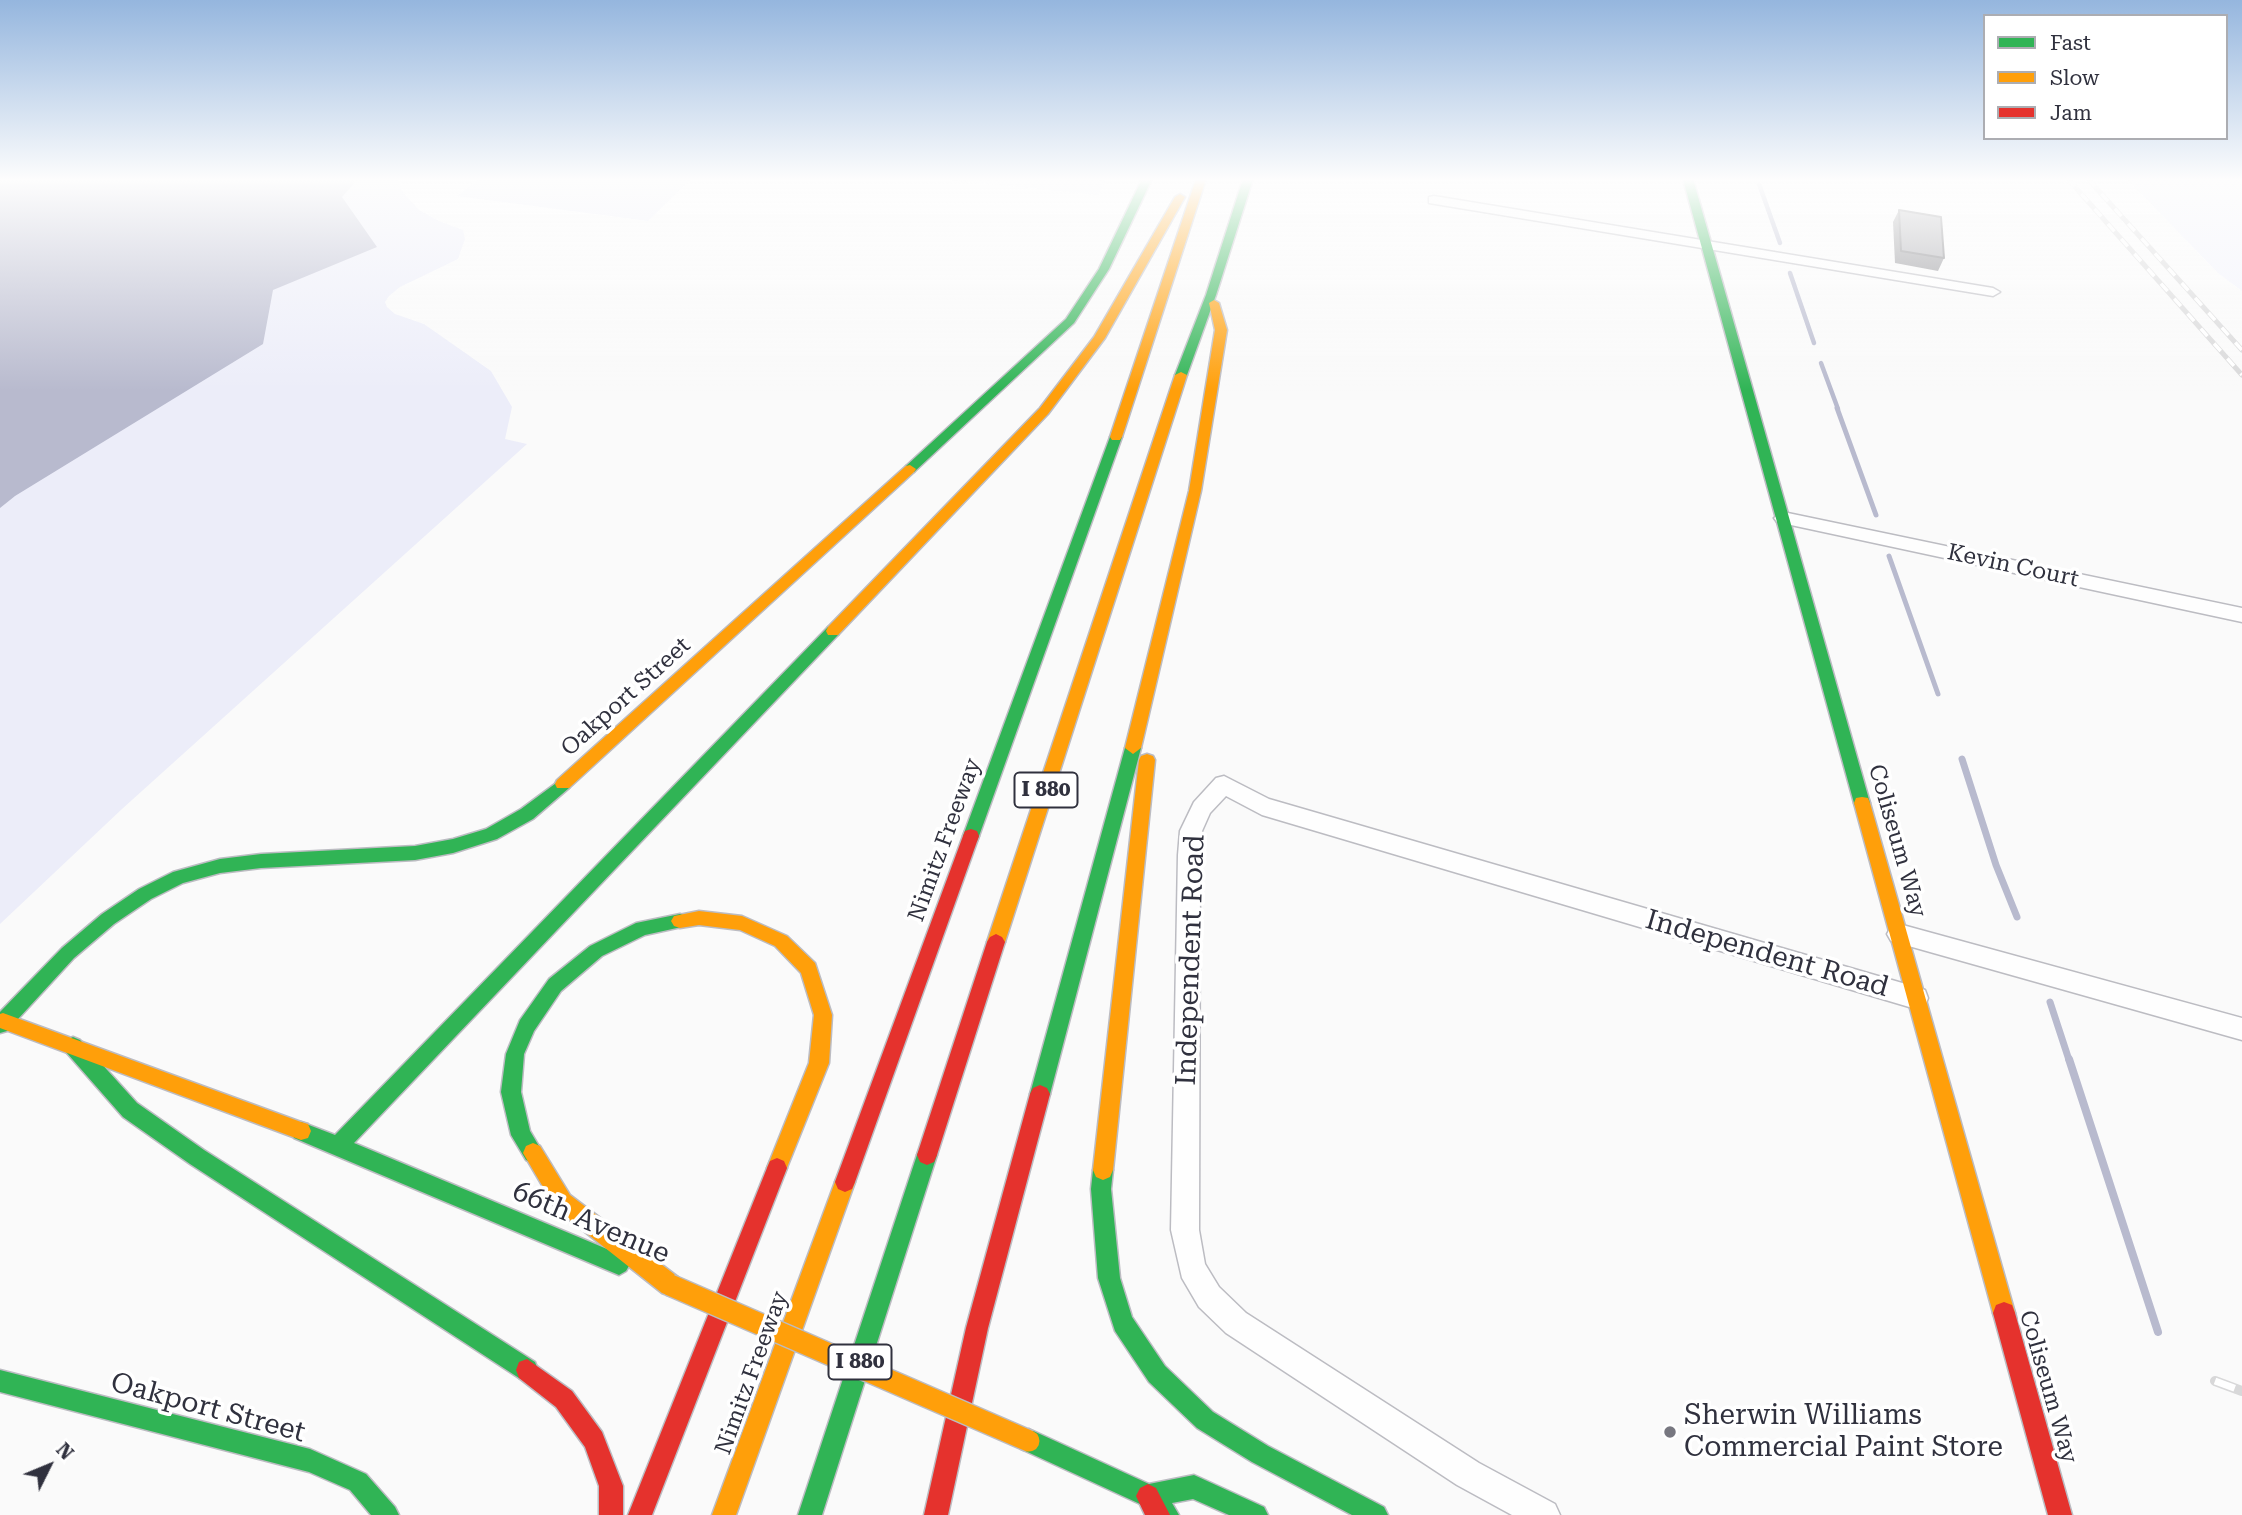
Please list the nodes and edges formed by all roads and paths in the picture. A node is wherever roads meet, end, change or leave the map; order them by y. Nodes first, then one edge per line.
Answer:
1 (1113, 250) edge
2 (1149, 250) edge
3 (1177, 250) edge
4 (1225, 250) edge
5 (1707, 250) edge
6 (1729, 250) edge
7 (1993, 292) dead end
8 (1211, 295) junction
9 (1783, 518) junction
10 (2242, 615) edge
11 (1147, 695) junction
12 (1899, 934) junction
13 (1916, 998) junction
14 (2, 1023) edge
15 (2242, 1029) edge
16 (73, 1046) junction
17 (339, 1145) junction
18 (670, 1285) junction
19 (0, 1381) edge
20 (1148, 1496) junction
21 (387, 1515) edge
22 (611, 1515) edge
23 (640, 1515) edge
24 (724, 1515) edge
25 (810, 1515) edge
26 (936, 1515) edge
27 (1158, 1515) edge
28 (1167, 1515) edge
29 (1256, 1515) edge
30 (1376, 1515) edge
31 (1544, 1515) edge
32 (2060, 1515) edge

1 - 14 main road, Oakport Street
2 - 17 main road
3 - 24 main road, Nimitz Freeway / I 880
4 - 8 main road, I 880
5 - 9 main road, Coliseum Way
6 - 7 street
8 - 11 main road
8 - 25 main road, I 880
9 - 10 street, Kevin Court
9 - 12 main road, Coliseum Way
11 - 26 main road
11 - 30 main road
12 - 13 main road, Coliseum Way
12 - 15 street
13 - 31 street, Independent Road
13 - 32 main road, Coliseum Way
14 - 16 main road, 66th Avenue
16 - 17 main road, 66th Avenue
16 - 22 main road
17 - 18 main road, 66th Avenue
18 - 20 main road, 66th Avenue, bridge
18 - 23 main road
19 - 21 main road, Oakport Street
20 - 27 main road
20 - 28 main road, 66th Avenue
20 - 29 main road

